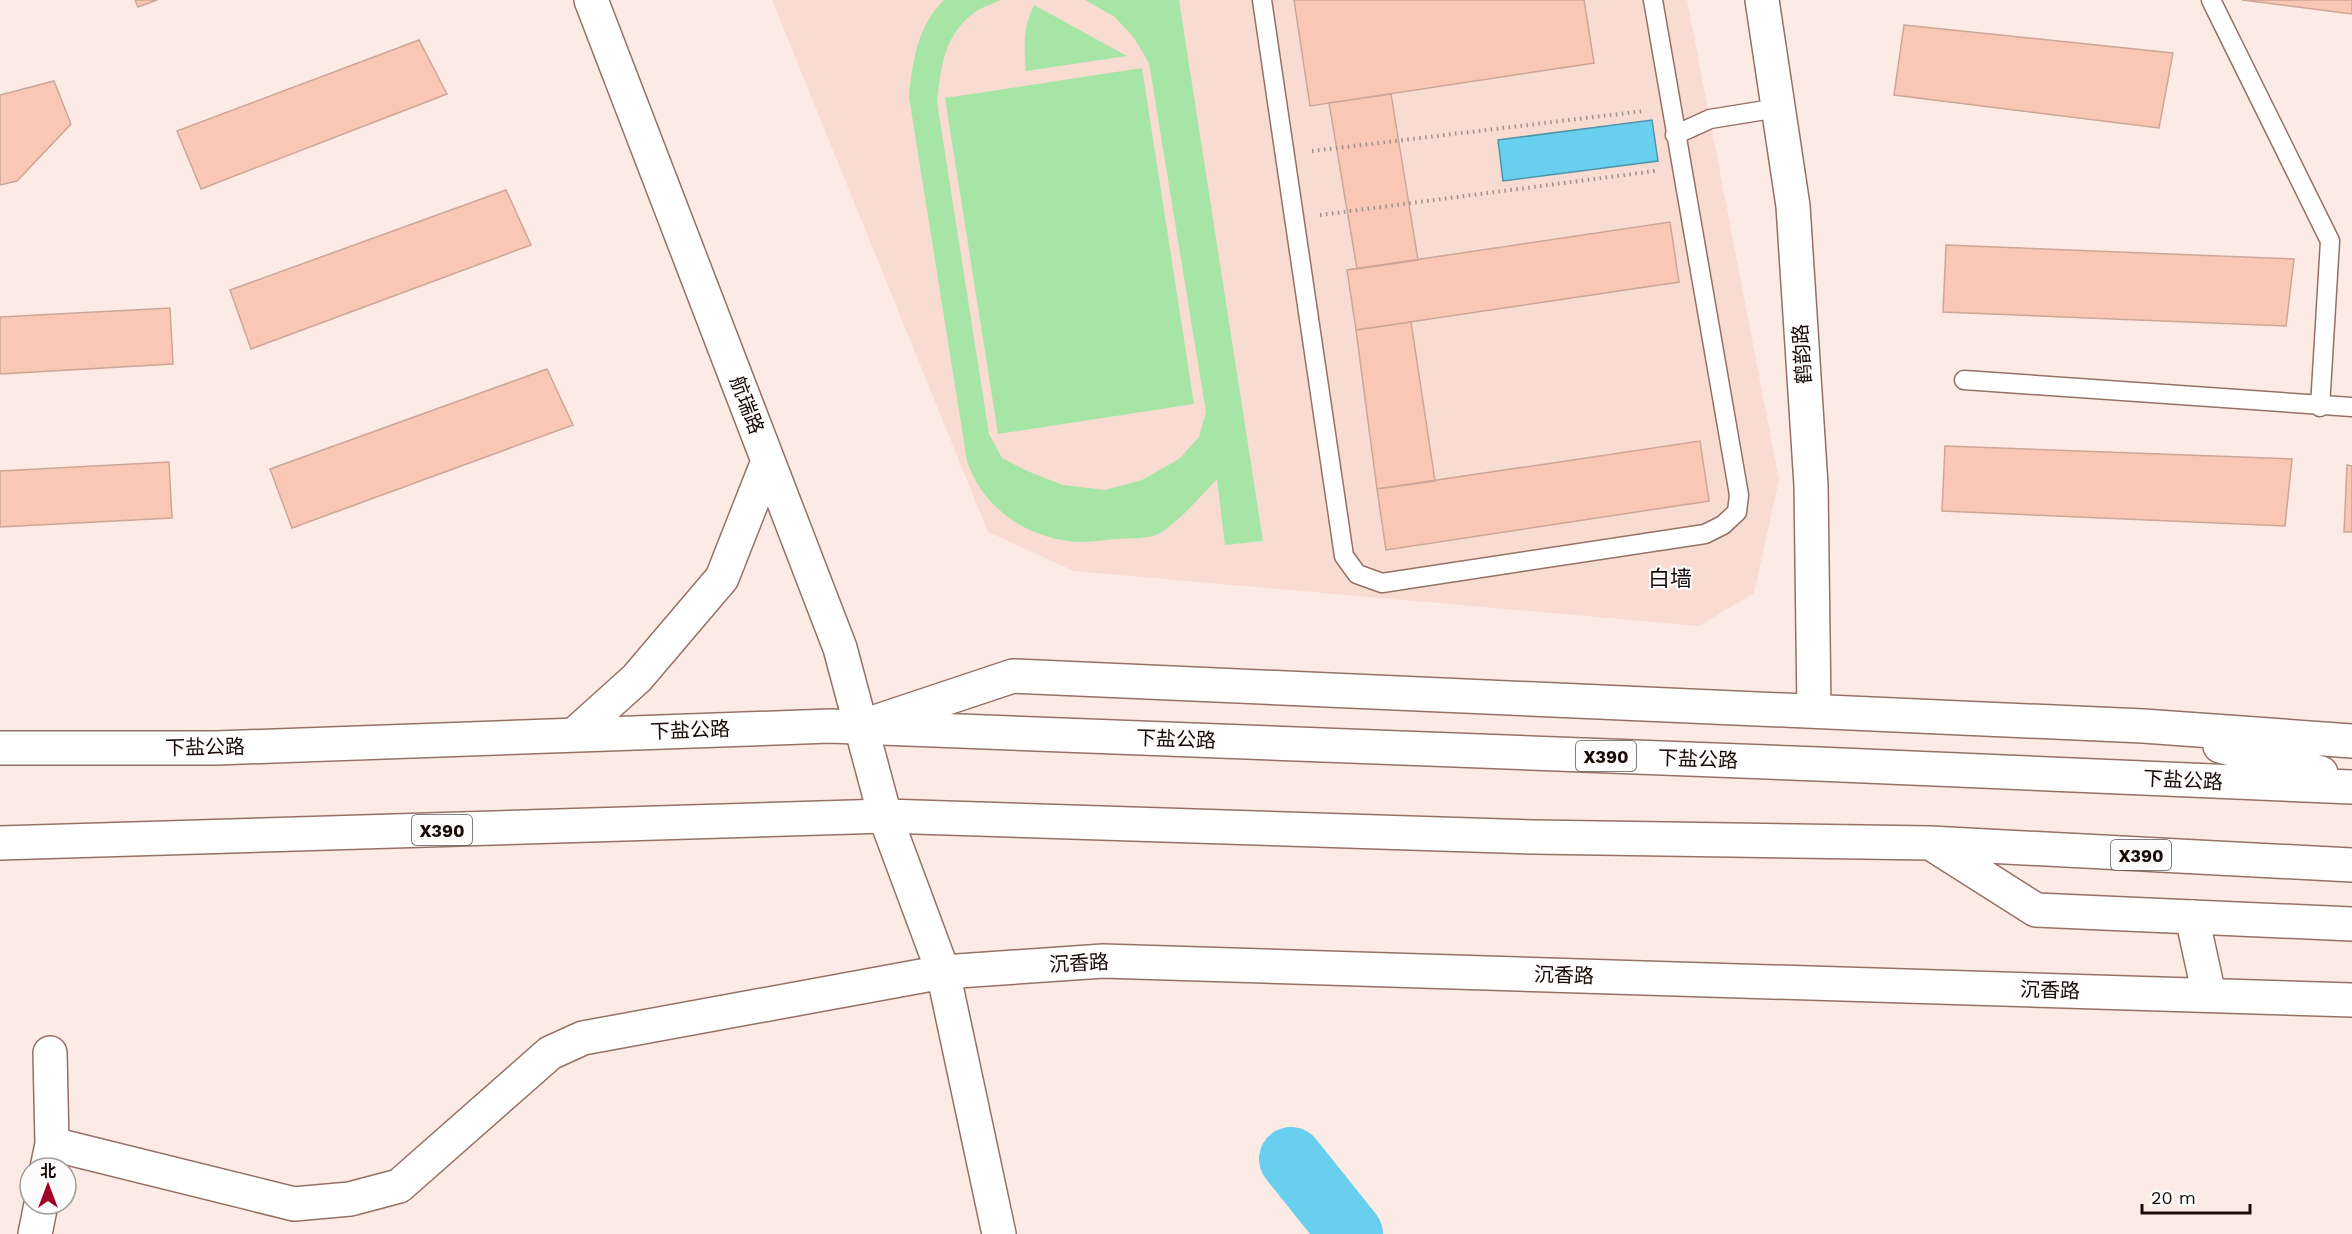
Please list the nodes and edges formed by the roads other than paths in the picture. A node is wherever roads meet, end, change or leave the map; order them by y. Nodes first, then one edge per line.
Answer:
1 (591, 0) edge
2 (1262, 0) edge
3 (1653, 0) edge
4 (1762, 0) edge
5 (2211, 0) edge
6 (1778, 108) junction
7 (1675, 135) junction
8 (1964, 380) dead end
9 (2320, 406) junction
10 (2352, 407) edge
11 (768, 461) junction
12 (1814, 710) junction
13 (2143, 726) junction
14 (860, 727) junction
15 (576, 734) junction
16 (2352, 741) edge
17 (0, 748) edge
18 (2352, 781) edge
19 (2352, 788) edge
20 (885, 816) junction
21 (0, 843) edge
22 (1930, 843) junction
23 (2352, 865) edge
24 (2192, 917) junction
25 (2352, 924) edge
26 (943, 972) junction
27 (2209, 995) junction
28 (2352, 1000) edge
29 (50, 1053) dead end
30 (49, 1156) edge
31 (78, 1162) edge
32 (39, 1216) edge
33 (35, 1234) edge
34 (999, 1234) edge

1 - 11 main road, 航瑞路
2 - 7 lane
3 - 7 lane
4 - 6 main road, 鹤韵路
5 - 9 lane
6 - 7 lane
6 - 12 main road, 鹤韵路
8 - 9 lane
9 - 10 lane
11 - 14 main road, 航瑞路
11 - 15 main road
12 - 13 main road
12 - 14 main road
13 - 16 main road
13 - 18 main road
14 - 15 main road, 下盐公路 / X390
14 - 19 main road, 下盐公路 / X390
14 - 20 main road, 航瑞路
15 - 17 main road, 下盐公路 / X390
20 - 21 main road, X390
20 - 22 main road, X390
20 - 26 main road
22 - 23 main road, X390
22 - 24 main road
24 - 25 main road
24 - 27 main road
26 - 27 main road, 沉香路
26 - 31 main road, 沉香路
26 - 34 main road
27 - 28 main road, 沉香路
29 - 30 main road
32 - 33 main road

